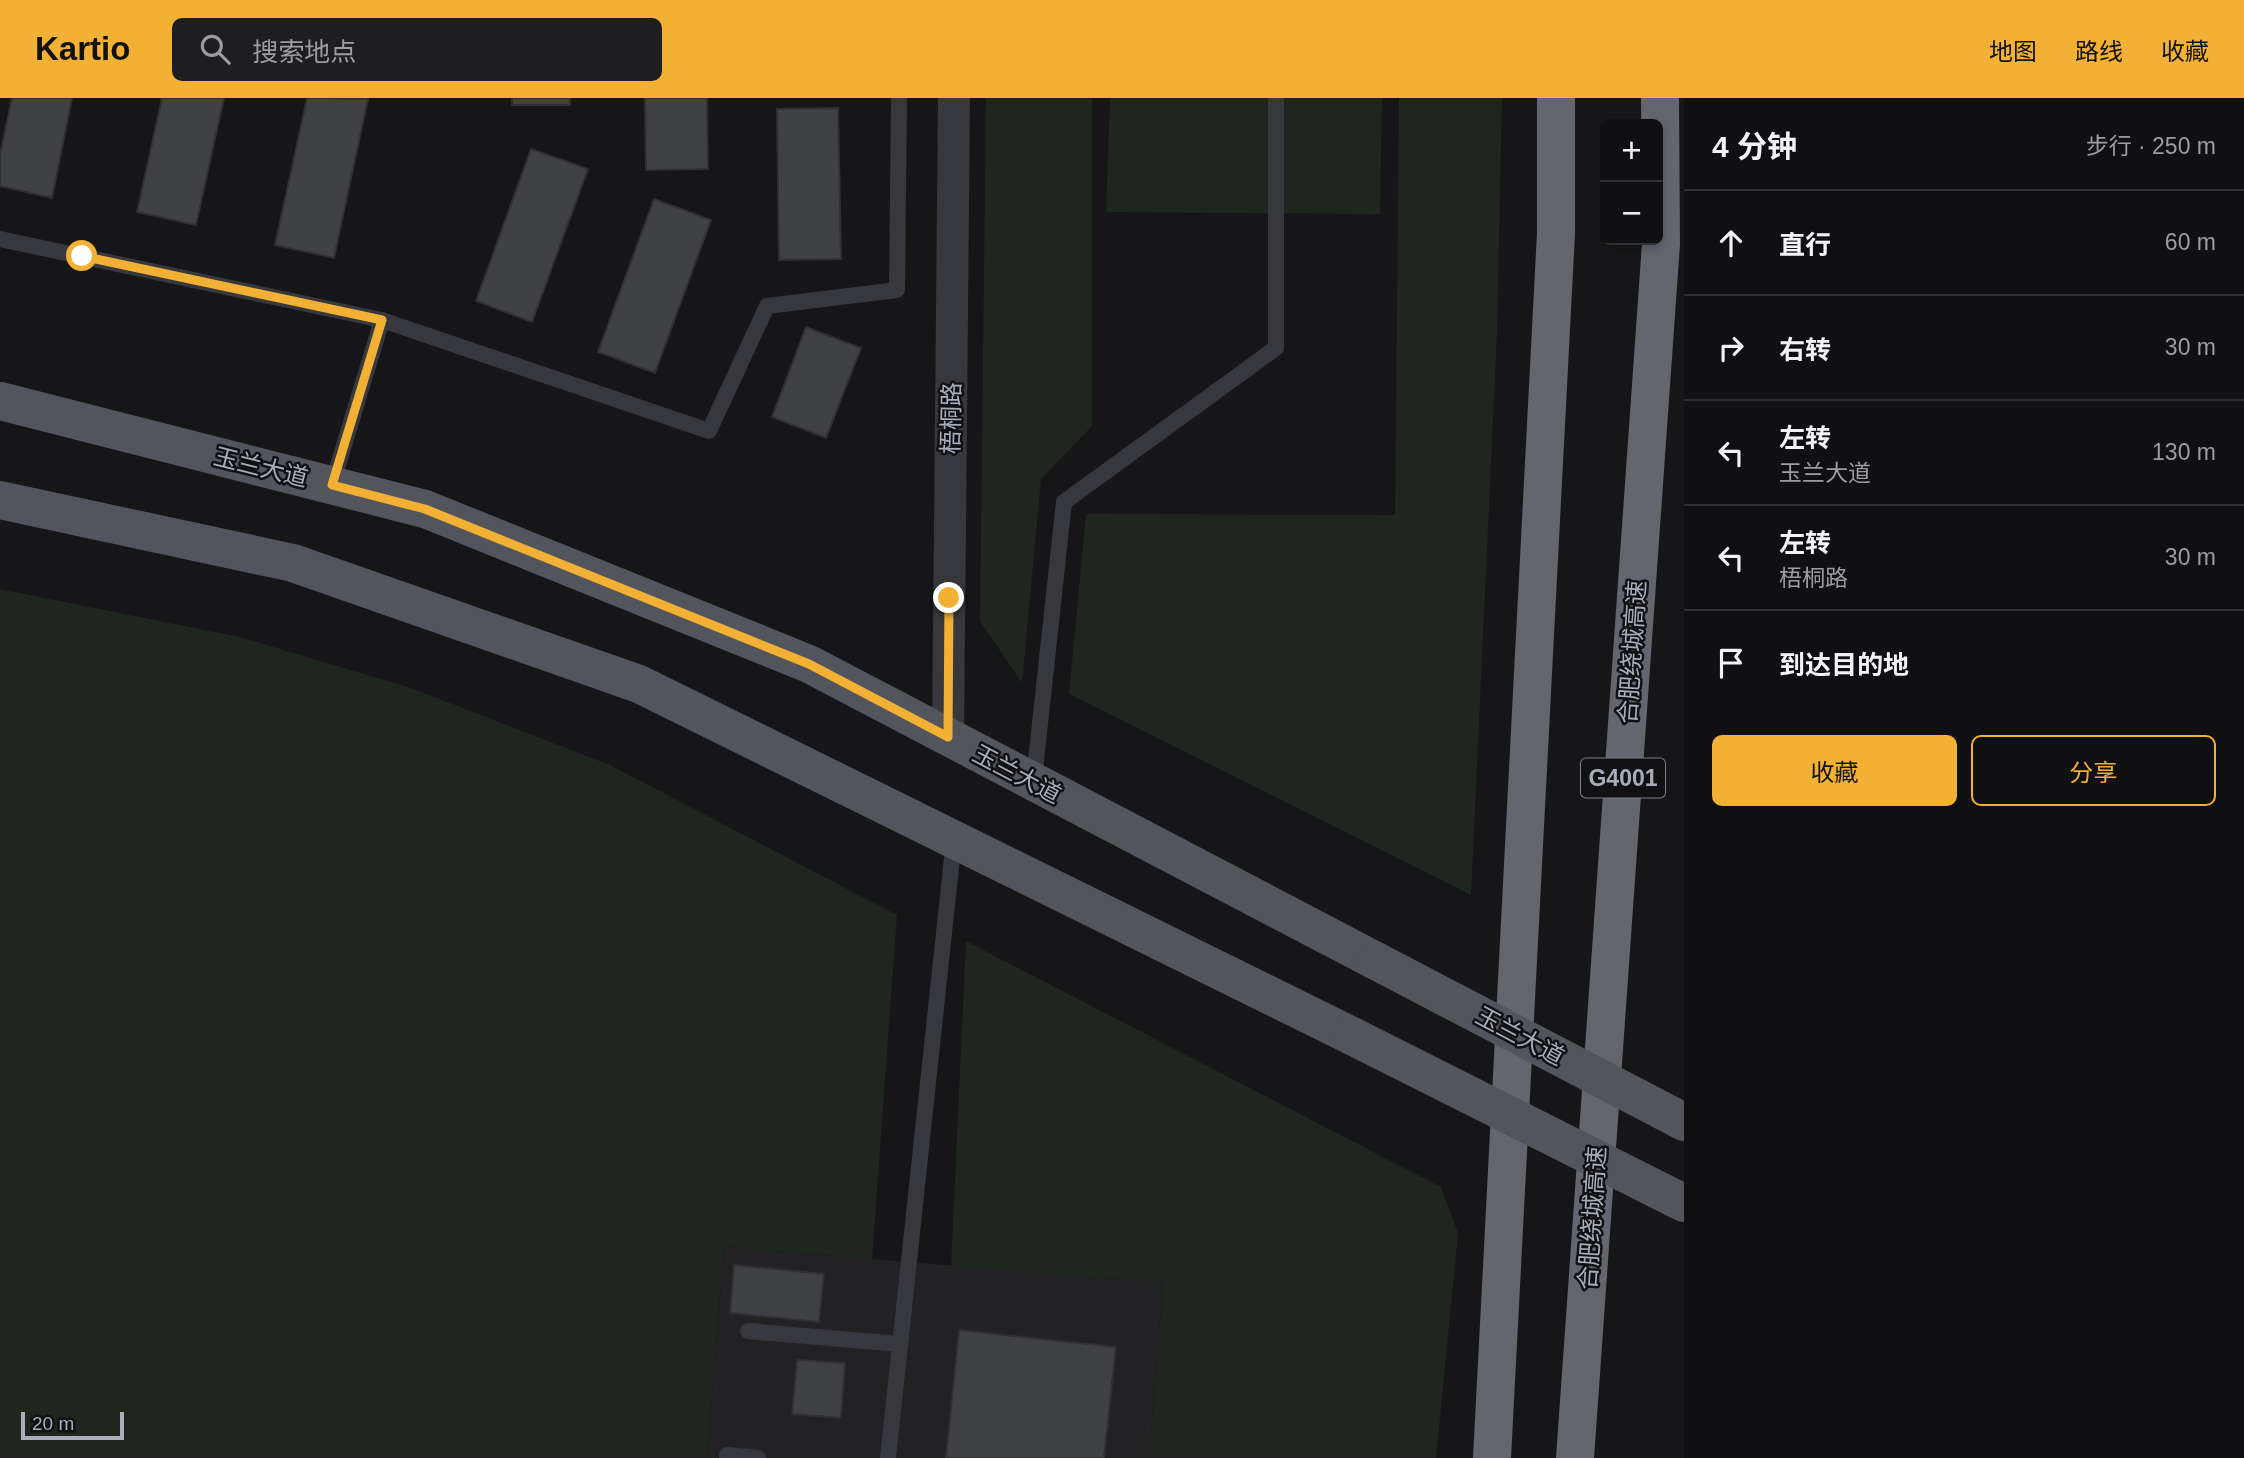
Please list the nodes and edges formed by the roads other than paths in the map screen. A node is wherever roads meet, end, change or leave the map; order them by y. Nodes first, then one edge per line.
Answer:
1 (900, 98) edge
2 (954, 98) edge
3 (1276, 98) edge
4 (1556, 98) edge
5 (1660, 98) edge
6 (0, 239) edge
7 (382, 320) junction
8 (0, 401) edge
9 (332, 485) junction
10 (0, 500) edge
11 (948, 737) junction
12 (1033, 782) junction
13 (954, 839) junction
14 (1684, 1122) edge
15 (1684, 1203) edge
16 (748, 1331) dead end
17 (900, 1344) junction
18 (727, 1458) edge
19 (758, 1458) edge
20 (888, 1458) edge
21 (1492, 1458) edge
22 (1575, 1458) edge

1 - 7 lane
2 - 11 street, 梧桐路
3 - 12 lane
4 - 21 highway
5 - 22 highway, 合肥绕城高速 / G4001
6 - 7 lane
7 - 9 lane
8 - 9 main road, 玉兰大道
9 - 11 main road, 玉兰大道
10 - 13 main road
11 - 12 main road, 玉兰大道
12 - 14 main road, 玉兰大道, bridge
13 - 15 main road, bridge
13 - 17 lane
16 - 17 lane
17 - 20 lane
18 - 19 lane

